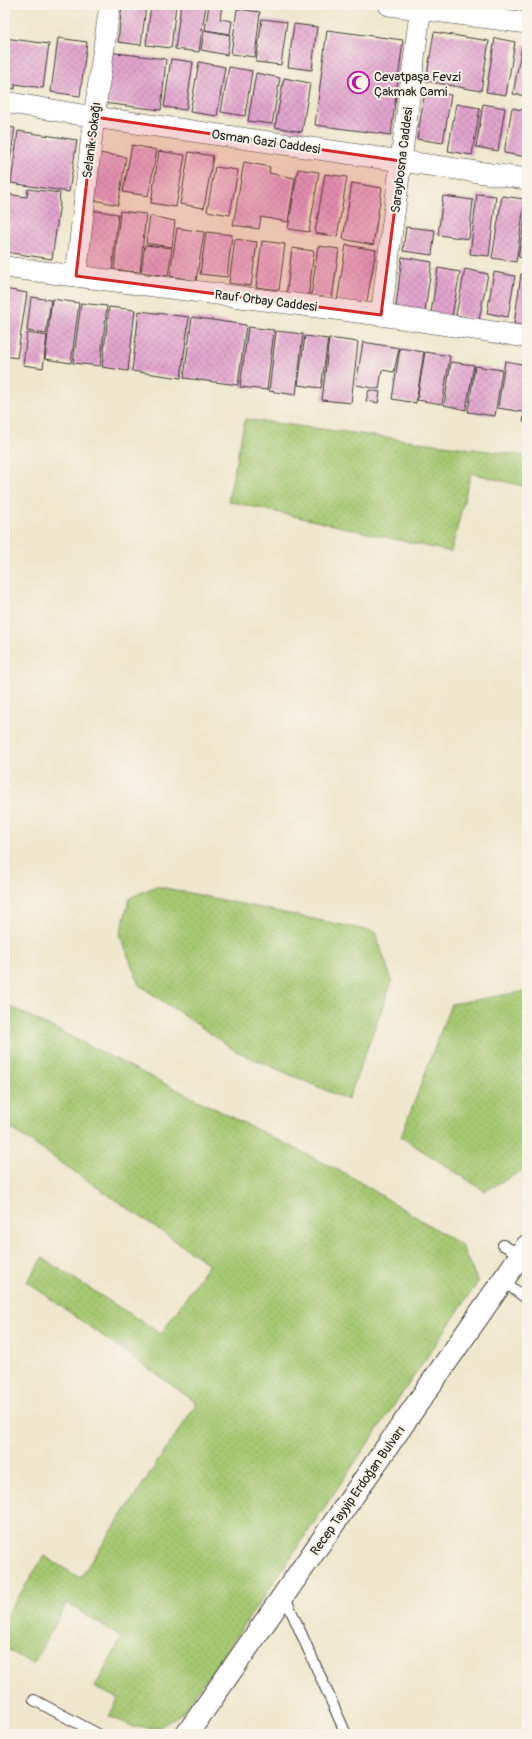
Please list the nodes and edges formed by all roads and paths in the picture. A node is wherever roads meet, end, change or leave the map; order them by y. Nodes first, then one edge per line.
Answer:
1 (110, 5) edge
2 (389, 5) edge
3 (421, 7) edge
4 (527, 23) edge
5 (5, 102) edge
6 (94, 117) junction
7 (401, 161) junction
8 (527, 180) edge
9 (5, 267) edge
10 (76, 276) junction
11 (381, 315) junction
12 (527, 337) edge
13 (517, 1249) edge
14 (503, 1281) junction
15 (527, 1299) edge
16 (284, 1595) junction
17 (34, 1700) dead end
18 (98, 1734) edge
19 (187, 1734) edge
20 (346, 1734) edge

1 - 6 street, Selanik Sokağı
2 - 3 street
3 - 4 street
3 - 7 street, Saraybosna Caddesi
5 - 6 street, Osman Gazi Caddesi
6 - 7 street, Osman Gazi Caddesi
6 - 10 street, Selanik Sokağı
7 - 8 street, Osman Gazi Caddesi
7 - 11 street, Saraybosna Caddesi
9 - 10 street, Rauf Orbay Caddesi
10 - 11 street, Rauf Orbay Caddesi
11 - 12 street, Rauf Orbay Caddesi
13 - 14 street, Recep Tayyip Erdoğan Bulvarı
14 - 15 lane
14 - 16 street, Recep Tayyip Erdoğan Bulvarı
16 - 19 street, Recep Tayyip Erdoğan Bulvarı
16 - 20 lane
17 - 18 lane

